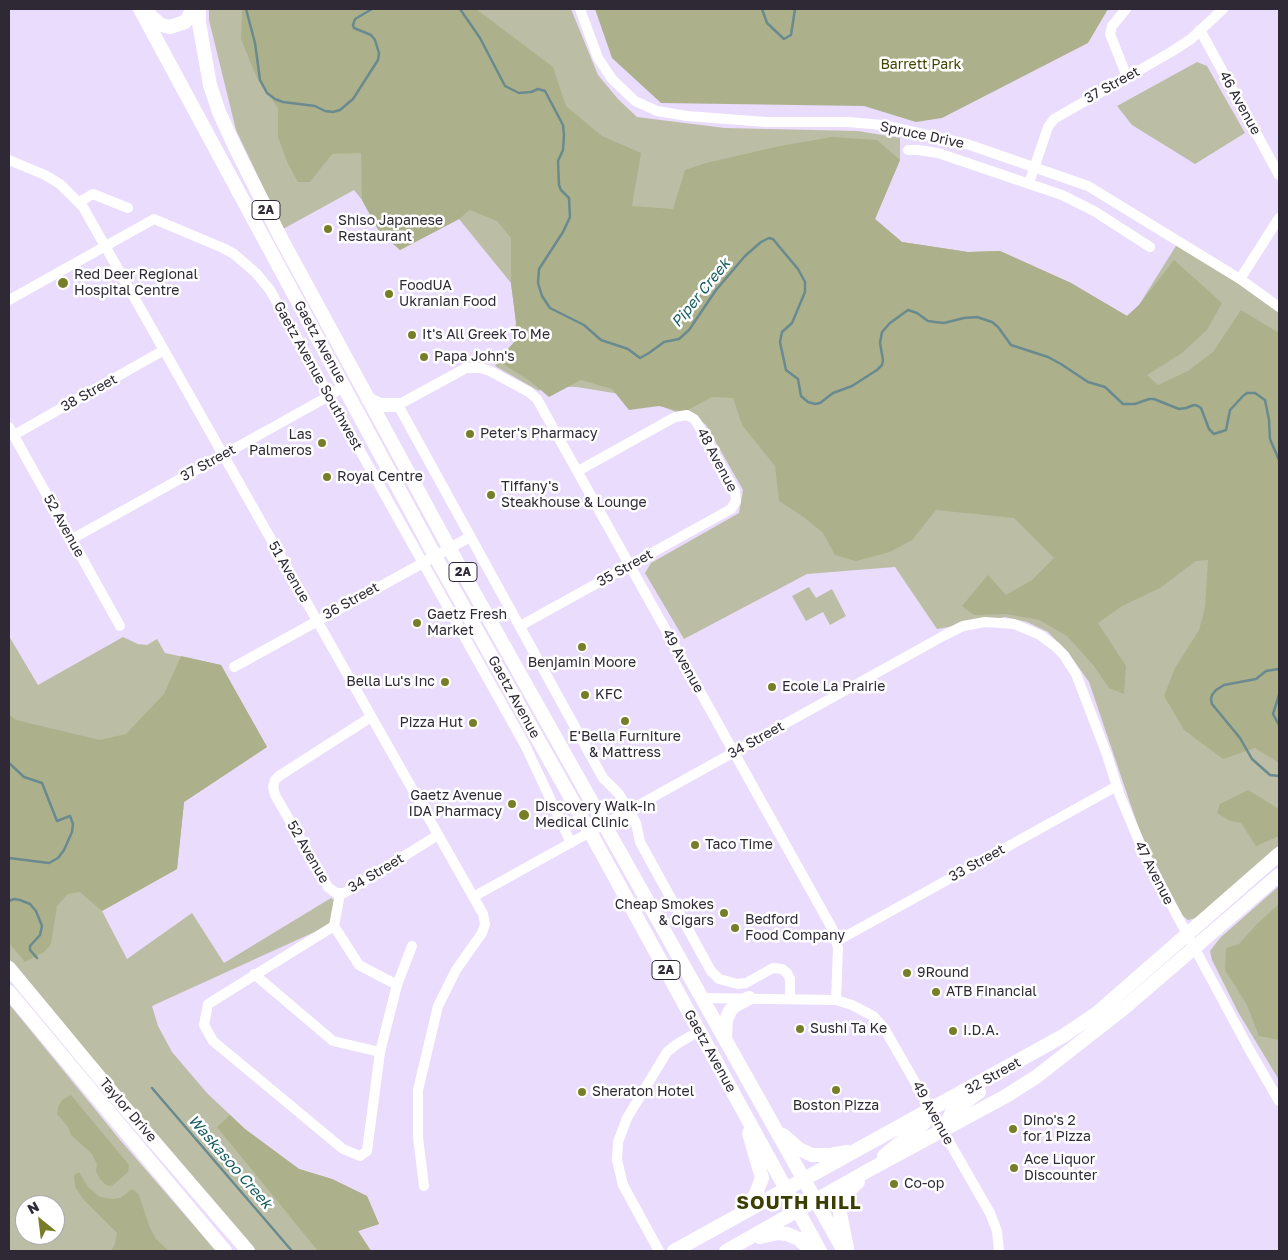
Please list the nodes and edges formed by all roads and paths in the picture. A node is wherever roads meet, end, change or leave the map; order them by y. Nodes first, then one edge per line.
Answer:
1 (141, 9) edge
2 (192, 9) edge
3 (199, 9) edge
4 (580, 9) edge
5 (1126, 9) edge
6 (1223, 9) edge
7 (1200, 30) junction
8 (1127, 77) junction
9 (908, 150) dead end
10 (9, 160) edge
11 (1034, 166) junction
12 (1279, 175) edge
13 (1029, 183) junction
14 (79, 202) junction
15 (128, 208) dead end
16 (1279, 218) edge
17 (106, 246) junction
18 (1150, 247) dead end
19 (1240, 279) junction
20 (9, 300) edge
21 (1279, 308) edge
22 (164, 350) junction
23 (344, 386) junction
24 (329, 396) junction
25 (368, 399) junction
26 (398, 405) junction
27 (11, 431) edge
28 (386, 432) junction
29 (222, 455) junction
30 (578, 471) junction
31 (731, 509) joint
32 (470, 537) junction
33 (72, 539) junction
34 (449, 548) junction
35 (435, 556) junction
36 (423, 562) junction
37 (630, 565) junction
38 (316, 621) junction
39 (120, 626) dead end
40 (520, 626) junction
41 (1047, 639) joint
42 (234, 667) dead end
43 (370, 717) junction
44 (734, 752) junction
45 (1117, 786) junction
46 (629, 811) junction
47 (604, 825) junction
48 (590, 832) junction
49 (438, 835) junction
50 (571, 843) junction
51 (1279, 854) edge
52 (1279, 875) edge
53 (340, 894) junction
54 (473, 897) junction
55 (635, 914) junction
56 (334, 926) junction
57 (1187, 934) junction
58 (837, 941) junction
59 (412, 946) dead end
60 (1194, 948) junction
61 (9, 968) edge
62 (254, 974) junction
63 (397, 984) junction
64 (9, 992) edge
65 (702, 998) junction
66 (749, 998) junction
67 (790, 998) junction
68 (836, 1000) junction
69 (699, 1031) junction
70 (725, 1038) junction
71 (380, 1052) junction
72 (1004, 1070) junction
73 (756, 1094) junction
74 (1279, 1101) edge
75 (742, 1108) junction
76 (932, 1110) junction
77 (776, 1130) junction
78 (943, 1131) junction
79 (862, 1148) junction
80 (870, 1170) junction
81 (804, 1180) junction
82 (424, 1186) dead end
83 (786, 1190) junction
84 (816, 1201) junction
85 (798, 1211) junction
86 (735, 1218) junction
87 (742, 1242) junction
88 (225, 1251) edge
89 (248, 1251) edge
90 (659, 1251) edge
91 (674, 1251) edge
92 (696, 1251) edge
93 (726, 1251) edge
94 (811, 1251) edge
95 (820, 1251) edge
96 (844, 1251) edge
97 (848, 1251) edge
98 (999, 1251) edge

1 - 2 main road
1 - 23 main road, Gaetz Avenue / 2A
3 - 25 main road, Gaetz Avenue / 2A
4 - 11 street, Spruce Drive
5 - 8 street
6 - 7 street, 37 Street
7 - 8 street, 37 Street
7 - 12 street, 46 Avenue
8 - 11 street, 37 Street
9 - 13 street, Spruce Drive
10 - 14 street, 51 Avenue
11 - 13 street, 37 Street
11 - 19 street, Spruce Drive
13 - 18 street, Spruce Drive
14 - 15 street
14 - 17 street, 51 Avenue
16 - 19 street
17 - 20 street
17 - 22 street, 51 Avenue
17 - 24 street, Gaetz Avenue Southwest
19 - 21 street, Spruce Drive
22 - 27 street, 38 Street
22 - 29 street, 51 Avenue
23 - 24 street, 37 Street
23 - 35 main road, Gaetz Avenue / 2A
24 - 29 street, 37 Street
24 - 36 street, Gaetz Avenue Southwest
25 - 26 main road
25 - 28 main road, Gaetz Avenue / 2A
26 - 28 main road
26 - 30 street, 49 Avenue
26 - 32 street
27 - 33 street, 52 Avenue
28 - 34 main road, Gaetz Avenue / 2A
29 - 33 street, 37 Street
29 - 38 street, 51 Avenue
30 - 31 street, 48 Avenue
30 - 37 street, 49 Avenue
31 - 37 street, 35 Street
32 - 34 street, 36 Street
32 - 40 street
33 - 39 street, 52 Avenue
34 - 35 street, 36 Street
34 - 47 main road, Gaetz Avenue / 2A
35 - 36 street, 36 Street
35 - 48 main road, Gaetz Avenue / 2A
36 - 38 street, 36 Street
36 - 50 street, Gaetz Avenue Southwest
37 - 40 street, 35 Street
37 - 44 street, 49 Avenue
38 - 42 street, 36 Street
38 - 43 street, 51 Avenue
40 - 46 street
41 - 44 street, 34 Street
41 - 45 street, 47 Avenue
43 - 49 street, 51 Avenue
43 - 53 street, 52 Avenue
44 - 46 street, 34 Street
44 - 58 street, 49 Avenue
45 - 57 street, 47 Avenue
45 - 58 street, 33 Street
46 - 47 street, 34 Street
46 - 67 street
47 - 48 street, 34 Street
47 - 65 main road, Gaetz Avenue / 2A
48 - 50 street, 34 Street
48 - 55 main road, Gaetz Avenue / 2A
49 - 53 street, 34 Street
49 - 54 street, 51 Avenue
50 - 54 street, 34 Street
51 - 57 main road, 32 Street
52 - 60 main road, 32 Street
53 - 56 street
54 - 82 street, 51 Avenue
55 - 65 main road
55 - 69 main road, Gaetz Avenue / 2A
56 - 62 street
56 - 63 street
57 - 60 street, 47 Avenue
57 - 72 main road, 32 Street
58 - 68 street, 49 Avenue
59 - 63 street
60 - 74 street, 47 Avenue
60 - 78 main road, 32 Street
61 - 89 main road, Taylor Drive
62 - 71 street
62 - 71 street
63 - 71 street
64 - 88 main road, Taylor Drive
65 - 66 street, 49 Avenue
65 - 70 main road, Gaetz Avenue / 2A
66 - 67 street, 49 Avenue
66 - 70 main road
67 - 68 street, 49 Avenue
68 - 76 street, 49 Avenue
69 - 73 main road
69 - 75 main road, Gaetz Avenue / 2A
69 - 90 street
70 - 73 main road, Gaetz Avenue / 2A
72 - 76 main road, 32 Street
72 - 78 main road
73 - 77 main road, Gaetz Avenue / 2A
75 - 83 main road, Gaetz Avenue / 2A
75 - 86 main road
76 - 78 street, 49 Avenue
76 - 79 main road, 32 Street
76 - 80 main road
77 - 79 main road
77 - 81 main road, Gaetz Avenue / 2A
78 - 80 main road, 32 Street
78 - 98 street, 49 Avenue
79 - 81 main road, 32 Street
80 - 84 main road, 32 Street
80 - 97 main road
81 - 83 main road, 32 Street
81 - 84 main road, Gaetz Avenue / 2A
83 - 85 main road, Gaetz Avenue / 2A
83 - 86 main road, 32 Street
84 - 85 main road, 32 Street
84 - 96 main road, Gaetz Avenue / 2A
85 - 87 main road, 32 Street
85 - 95 main road, Gaetz Avenue / 2A
86 - 91 main road, 32 Street
86 - 92 main road
87 - 93 main road, 32 Street
87 - 94 main road

